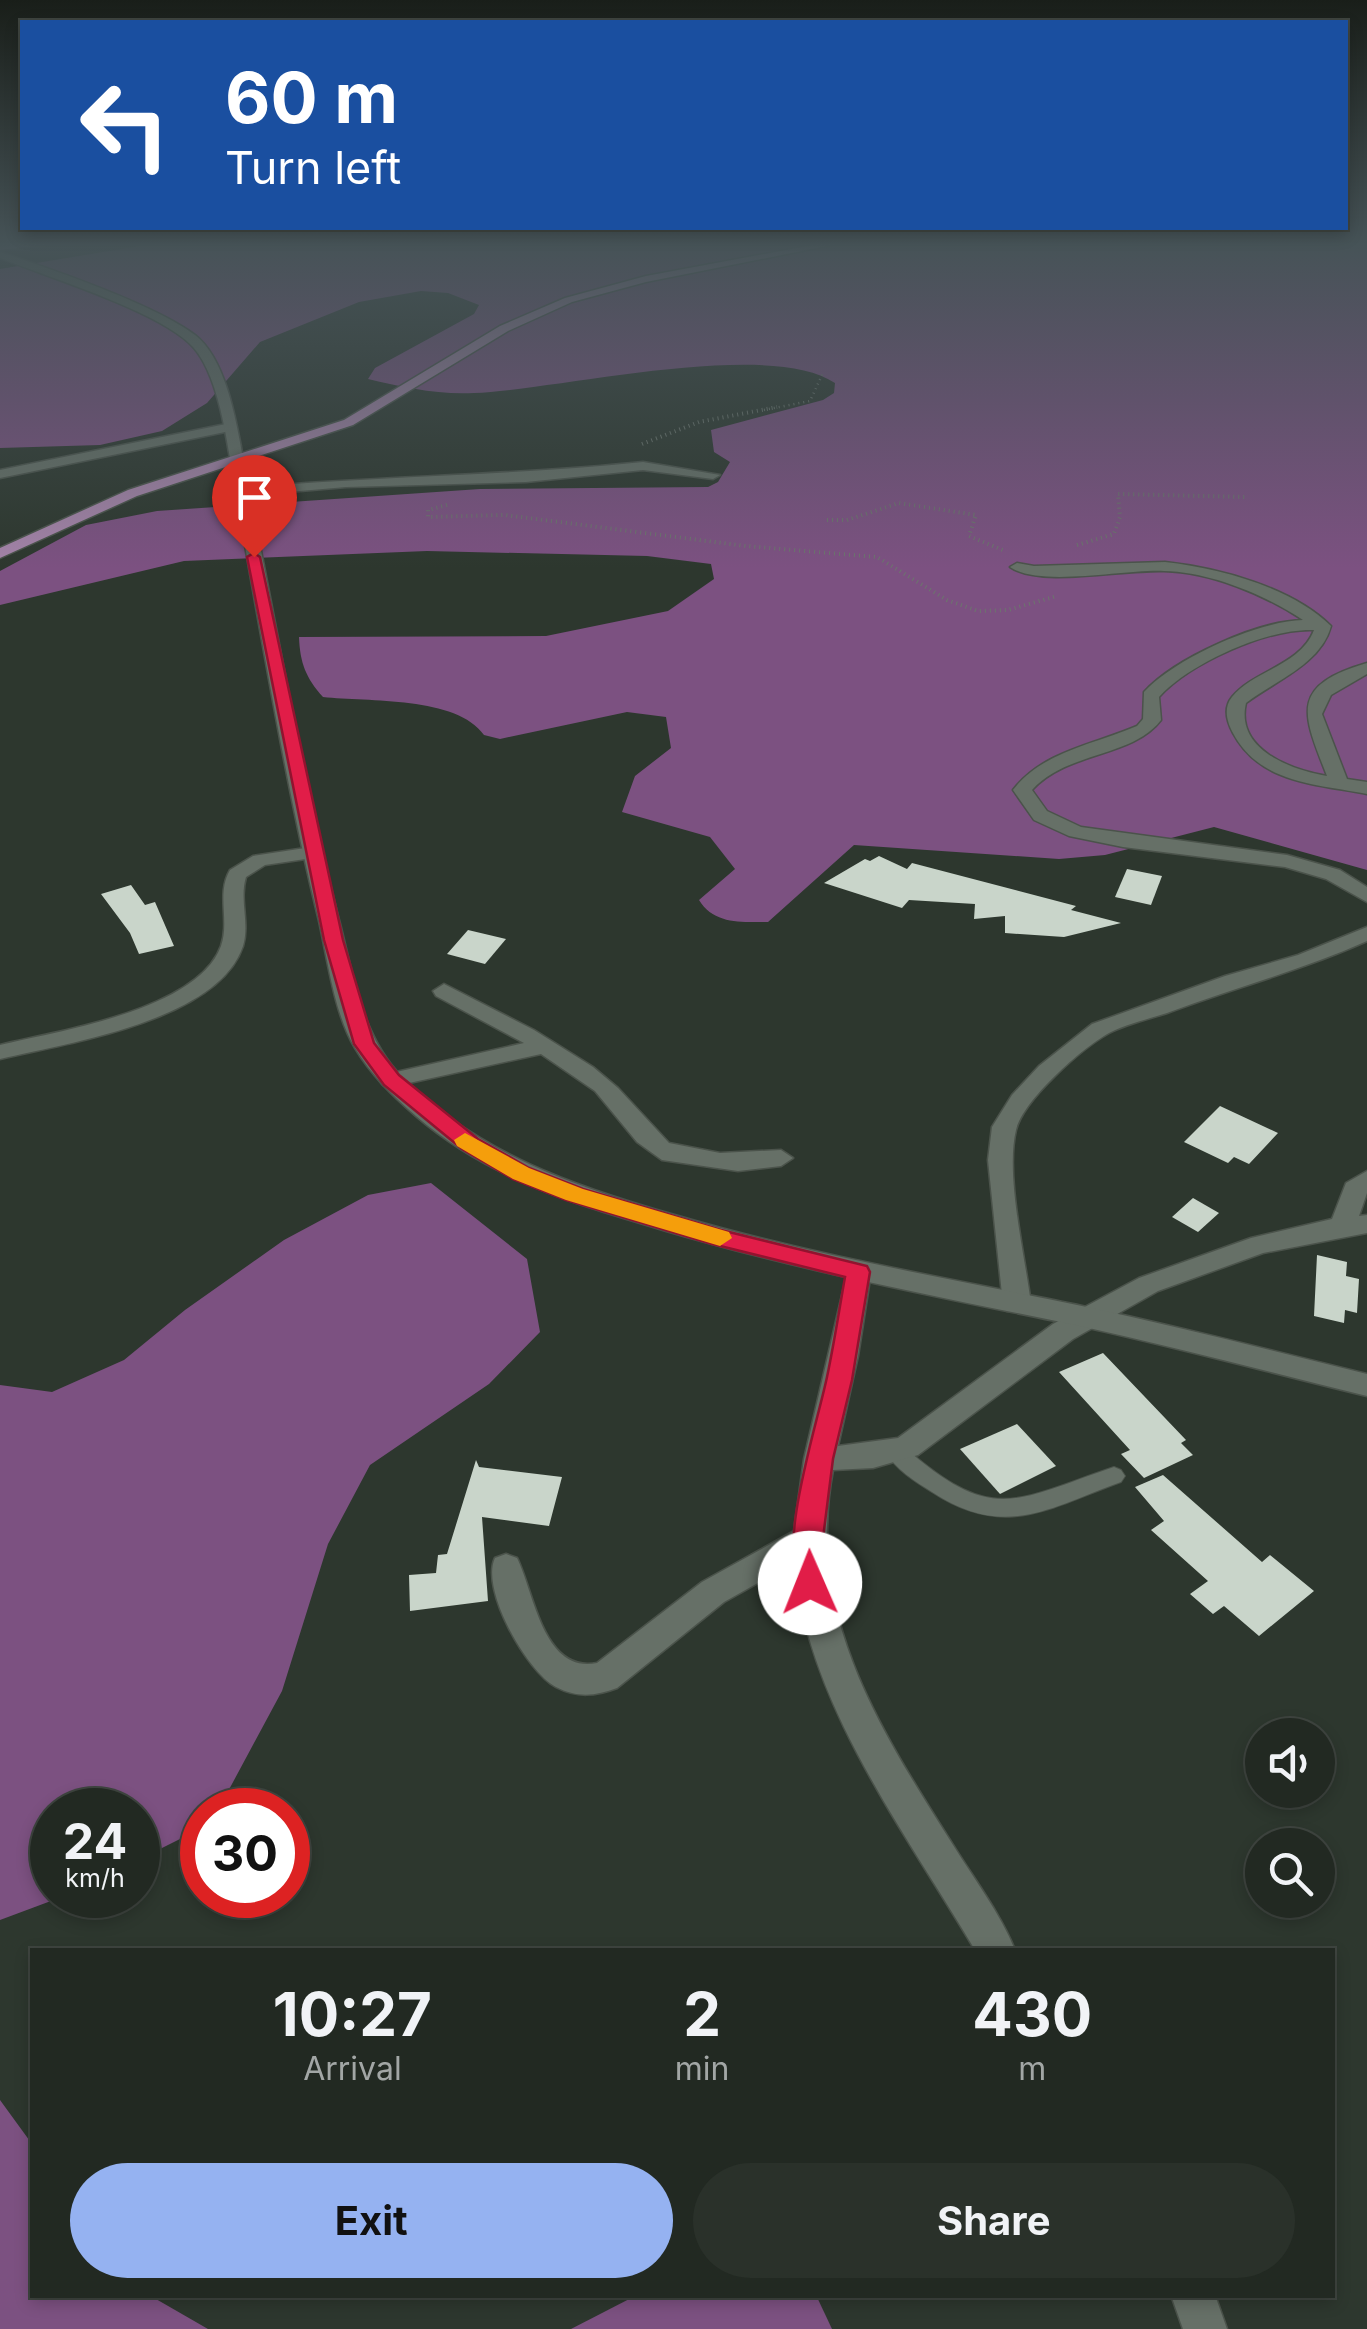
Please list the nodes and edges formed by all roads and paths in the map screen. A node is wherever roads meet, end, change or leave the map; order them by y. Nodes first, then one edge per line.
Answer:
1 (203, 351) edge
2 (469, 351) edge
3 (823, 372) dead end
4 (226, 428) junction
5 (236, 460) junction
6 (597, 470) junction
7 (0, 474) edge
8 (713, 475) dead end
9 (242, 492) junction
10 (1246, 498) dead end
11 (454, 503) dead end
12 (827, 520) dead end
13 (0, 554) edge
14 (1017, 567) joint
15 (1068, 569) junction
16 (1066, 593) dead end
17 (1323, 626) junction
18 (1367, 668) edge
19 (1367, 770) edge
20 (1336, 774) junction
21 (1367, 788) edge
22 (312, 853) junction
23 (1367, 896) edge
24 (1367, 933) edge
25 (444, 991) dead end
26 (545, 1046) junction
27 (0, 1052) edge
28 (392, 1080) junction
29 (781, 1158) dead end
30 (1367, 1180) edge
31 (1355, 1225) edge
32 (858, 1272) junction
33 (1017, 1304) junction
34 (1086, 1318) junction
35 (1367, 1385) edge
36 (896, 1452) junction
37 (820, 1459) junction
38 (1114, 1476) dead end
39 (808, 1538) junction
40 (506, 1568) dead end
41 (995, 1948) edge
42 (1193, 2298) edge
43 (1206, 2329) edge

1 - 4 street
2 - 5 main road
3 - 6 path
4 - 5 street
4 - 7 street
5 - 9 street
5 - 13 main road
6 - 8 street
6 - 9 street
9 - 22 street
10 - 15 path
11 - 16 path
12 - 14 path
14 - 15 street
15 - 17 street
17 - 20 street
17 - 23 street
18 - 20 street
19 - 20 street
20 - 21 street
22 - 27 street
22 - 28 street
24 - 33 street
25 - 26 street
26 - 28 street
26 - 29 street
28 - 32 street
30 - 31 street
31 - 34 street
32 - 33 street
32 - 37 street
33 - 34 street
34 - 35 street
34 - 36 street
36 - 37 street
36 - 38 lane
37 - 39 street
39 - 40 street
39 - 41 street
42 - 43 street

